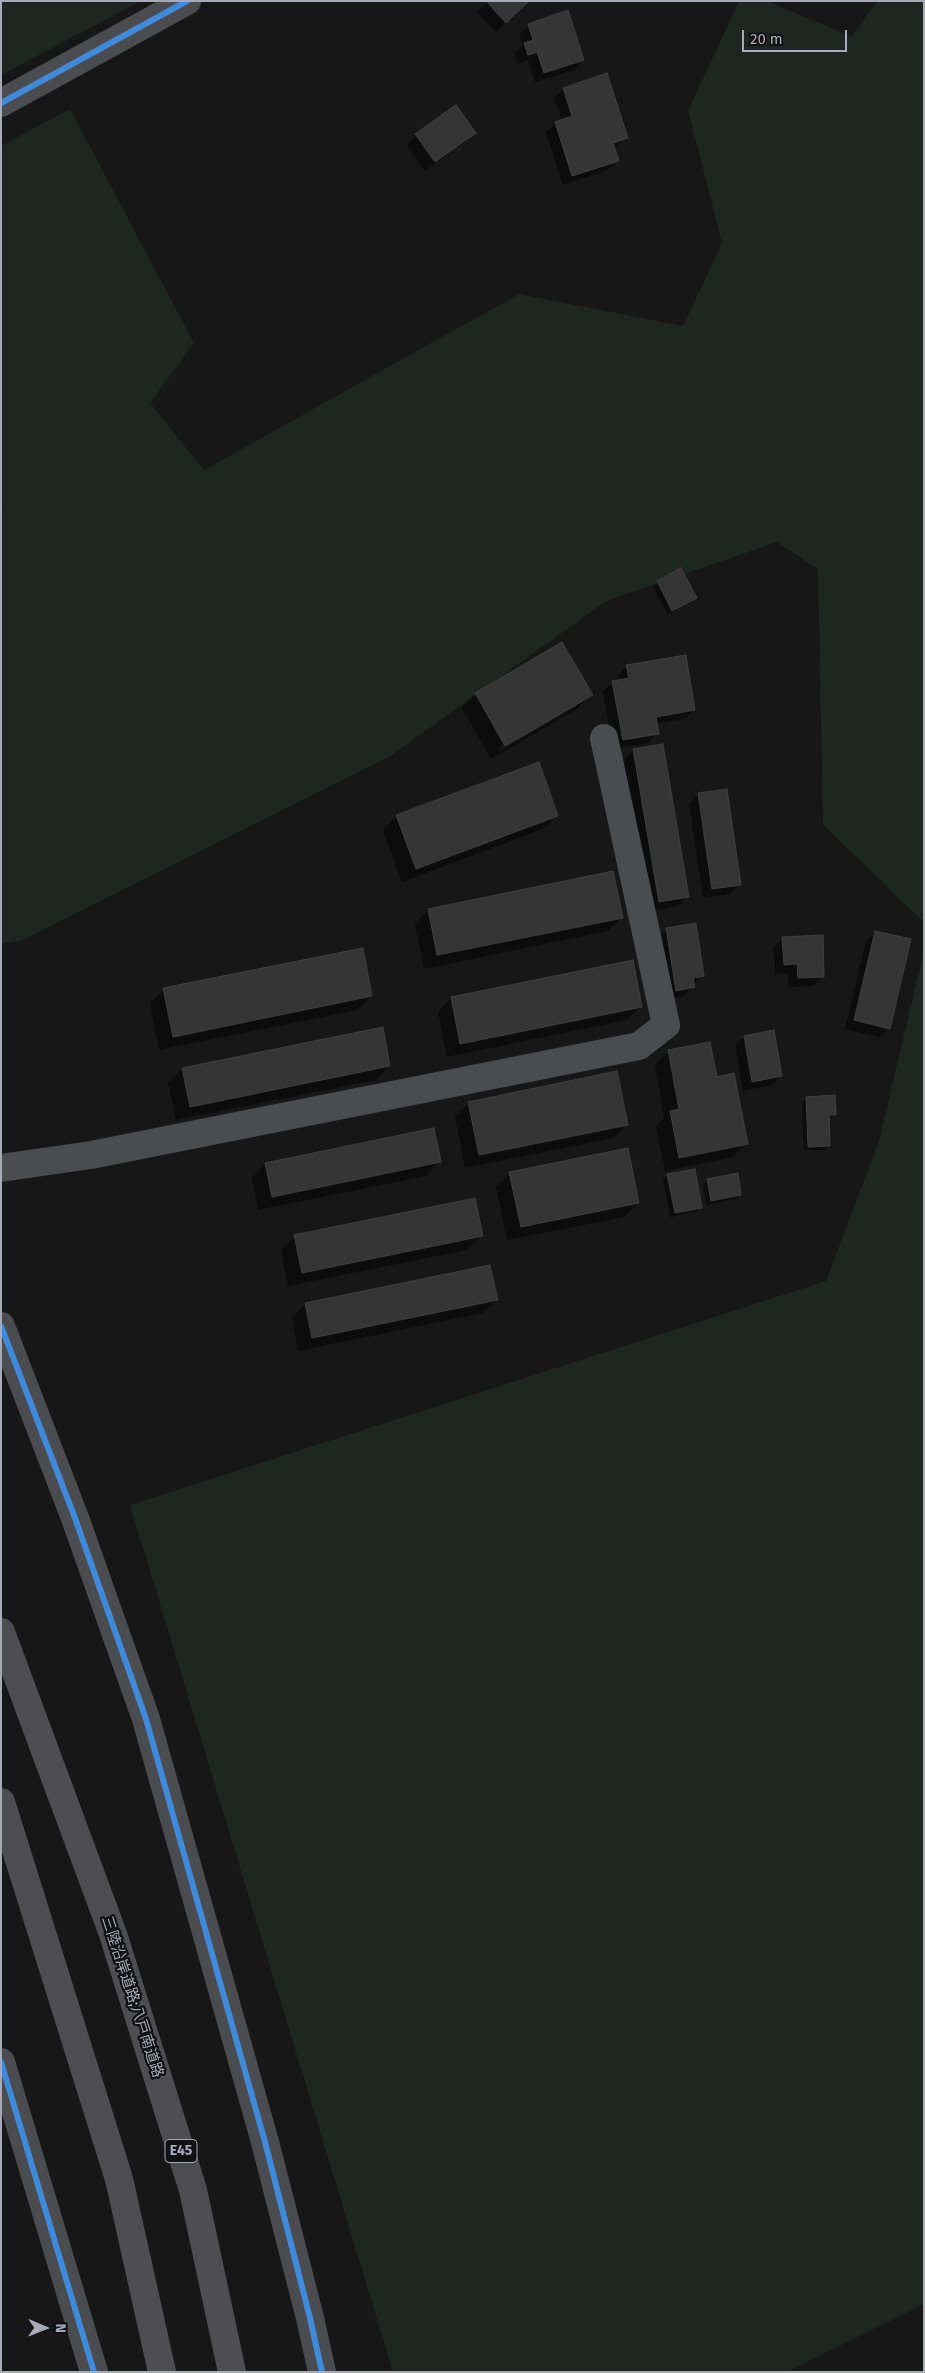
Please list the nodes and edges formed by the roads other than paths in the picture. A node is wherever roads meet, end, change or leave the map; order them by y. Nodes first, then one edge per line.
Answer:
1 (187, 1) edge
2 (1, 103) edge
3 (604, 738) dead end
4 (1, 1168) edge
5 (1, 1326) edge
6 (1, 1632) edge
7 (1, 1802) edge
8 (1, 2062) edge
9 (94, 2372) edge
10 (162, 2372) edge
11 (232, 2372) edge
12 (322, 2372) edge

1 - 2 street
3 - 4 street
5 - 12 street
6 - 11 highway, 三陸沿岸道路;八戸南道路 / E45
7 - 10 highway
8 - 9 street

